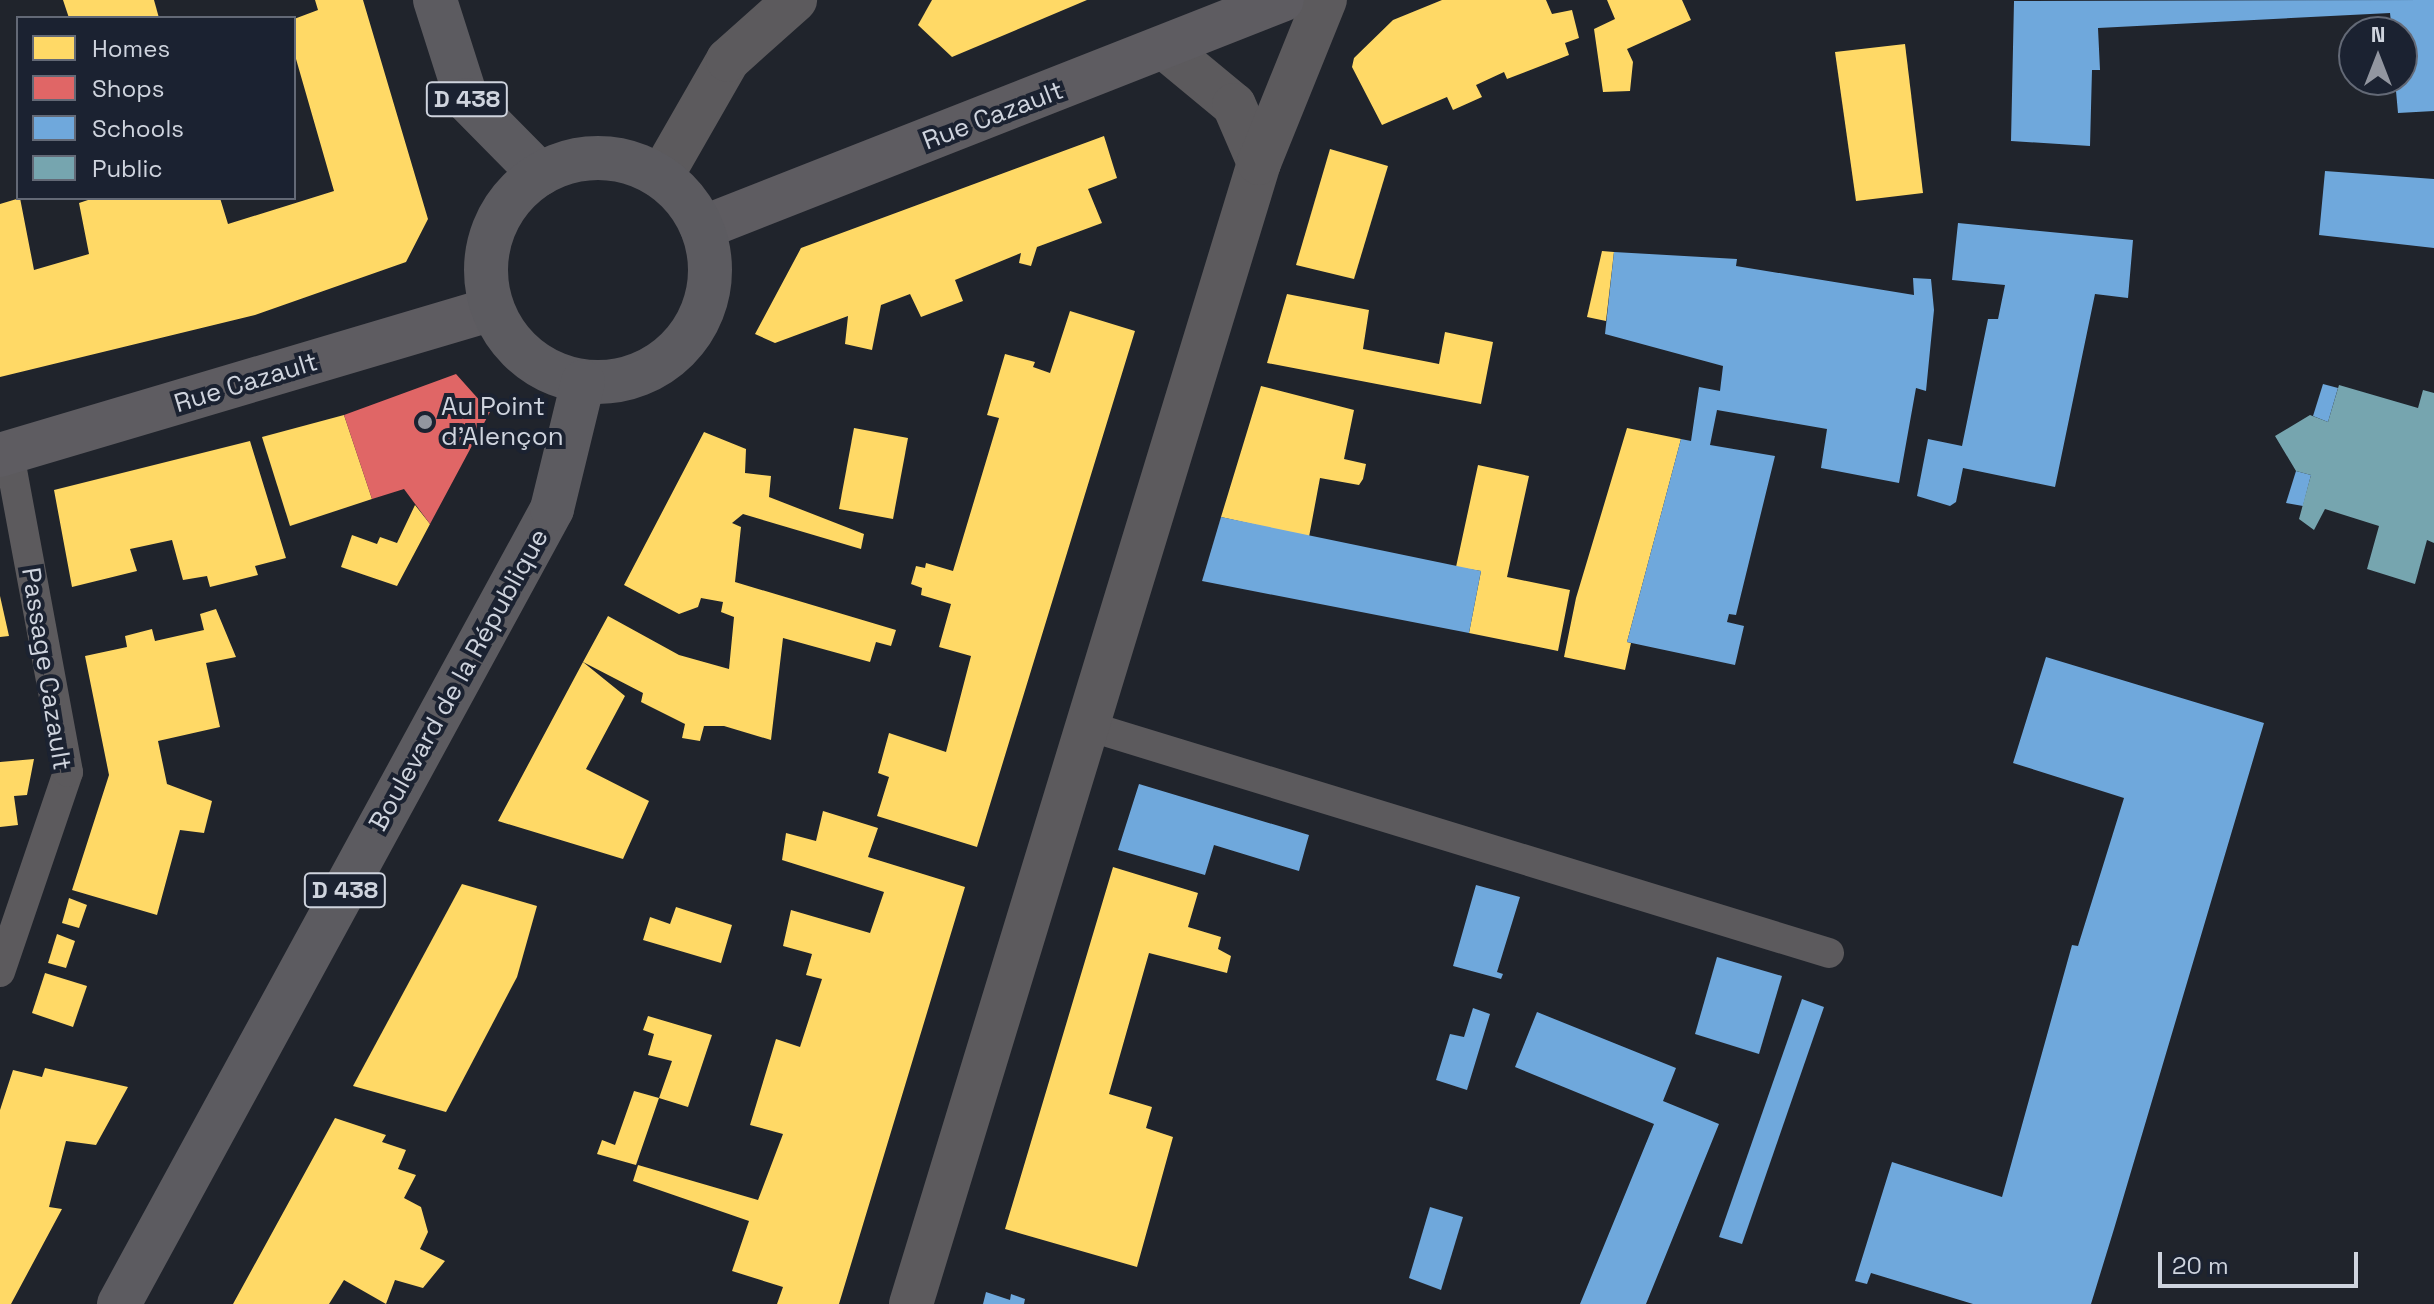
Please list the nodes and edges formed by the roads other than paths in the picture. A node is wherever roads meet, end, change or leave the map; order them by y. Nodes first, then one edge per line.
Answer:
1 (435, 0) edge
2 (795, 0) edge
3 (1282, 0) edge
4 (1325, 0) edge
5 (1165, 48) junction
6 (1259, 163) junction
7 (540, 174) junction
8 (661, 177) junction
9 (702, 228) junction
10 (492, 309) junction
11 (583, 382) junction
12 (5, 455) edge
13 (1088, 726) junction
14 (1829, 953) dead end
15 (0, 972) edge
16 (119, 1304) edge
17 (911, 1304) edge

1 - 7 main road, D 438
2 - 8 street
3 - 5 street, Rue Cazault
4 - 6 street
5 - 6 street
5 - 9 street, Rue Cazault
6 - 13 street
7 - 8 main road
7 - 10 main road
8 - 9 main road
9 - 11 main road
10 - 11 main road
10 - 12 street, Rue Cazault
11 - 16 main road, Boulevard de la République / D 438
12 - 15 lane, Passage Cazault
13 - 14 lane
13 - 17 street

